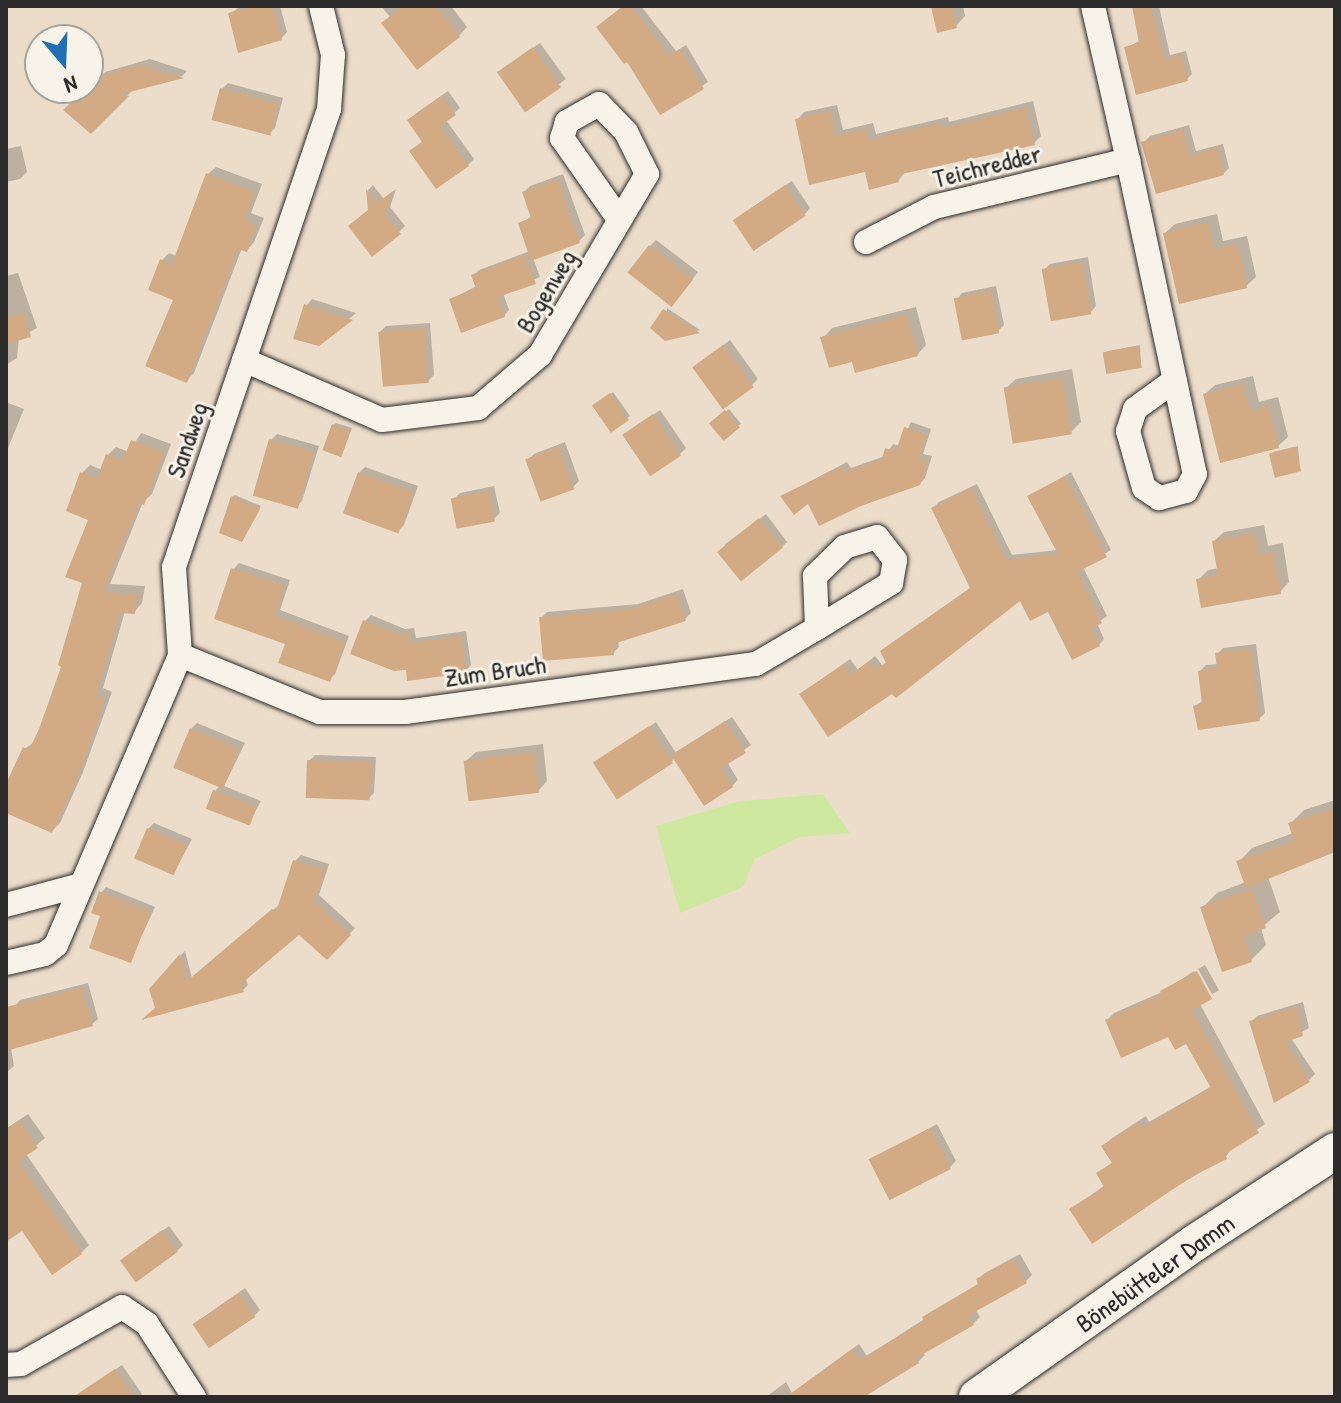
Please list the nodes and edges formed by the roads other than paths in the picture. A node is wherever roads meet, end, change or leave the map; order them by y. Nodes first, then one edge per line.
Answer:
1 (321, 6) edge
2 (1093, 6) edge
3 (1128, 160) junction
4 (619, 219) dead end
5 (866, 242) dead end
6 (244, 360) junction
7 (1175, 380) dead end
8 (817, 628) dead end
9 (180, 655) junction
10 (81, 885) junction
11 (6, 905) edge
12 (6, 963) edge
13 (1335, 1151) edge
14 (6, 1365) edge
15 (194, 1397) edge
16 (977, 1397) edge

1 - 6 street, Sandweg
2 - 3 street
3 - 5 street, Teichredder
3 - 7 street
4 - 6 street, Bogenweg
6 - 9 street, Sandweg
8 - 9 street, Zum Bruch
9 - 10 street, Sandweg
10 - 11 street
10 - 12 street, Sandweg
13 - 16 street, Bönebütteler Damm
14 - 15 street

